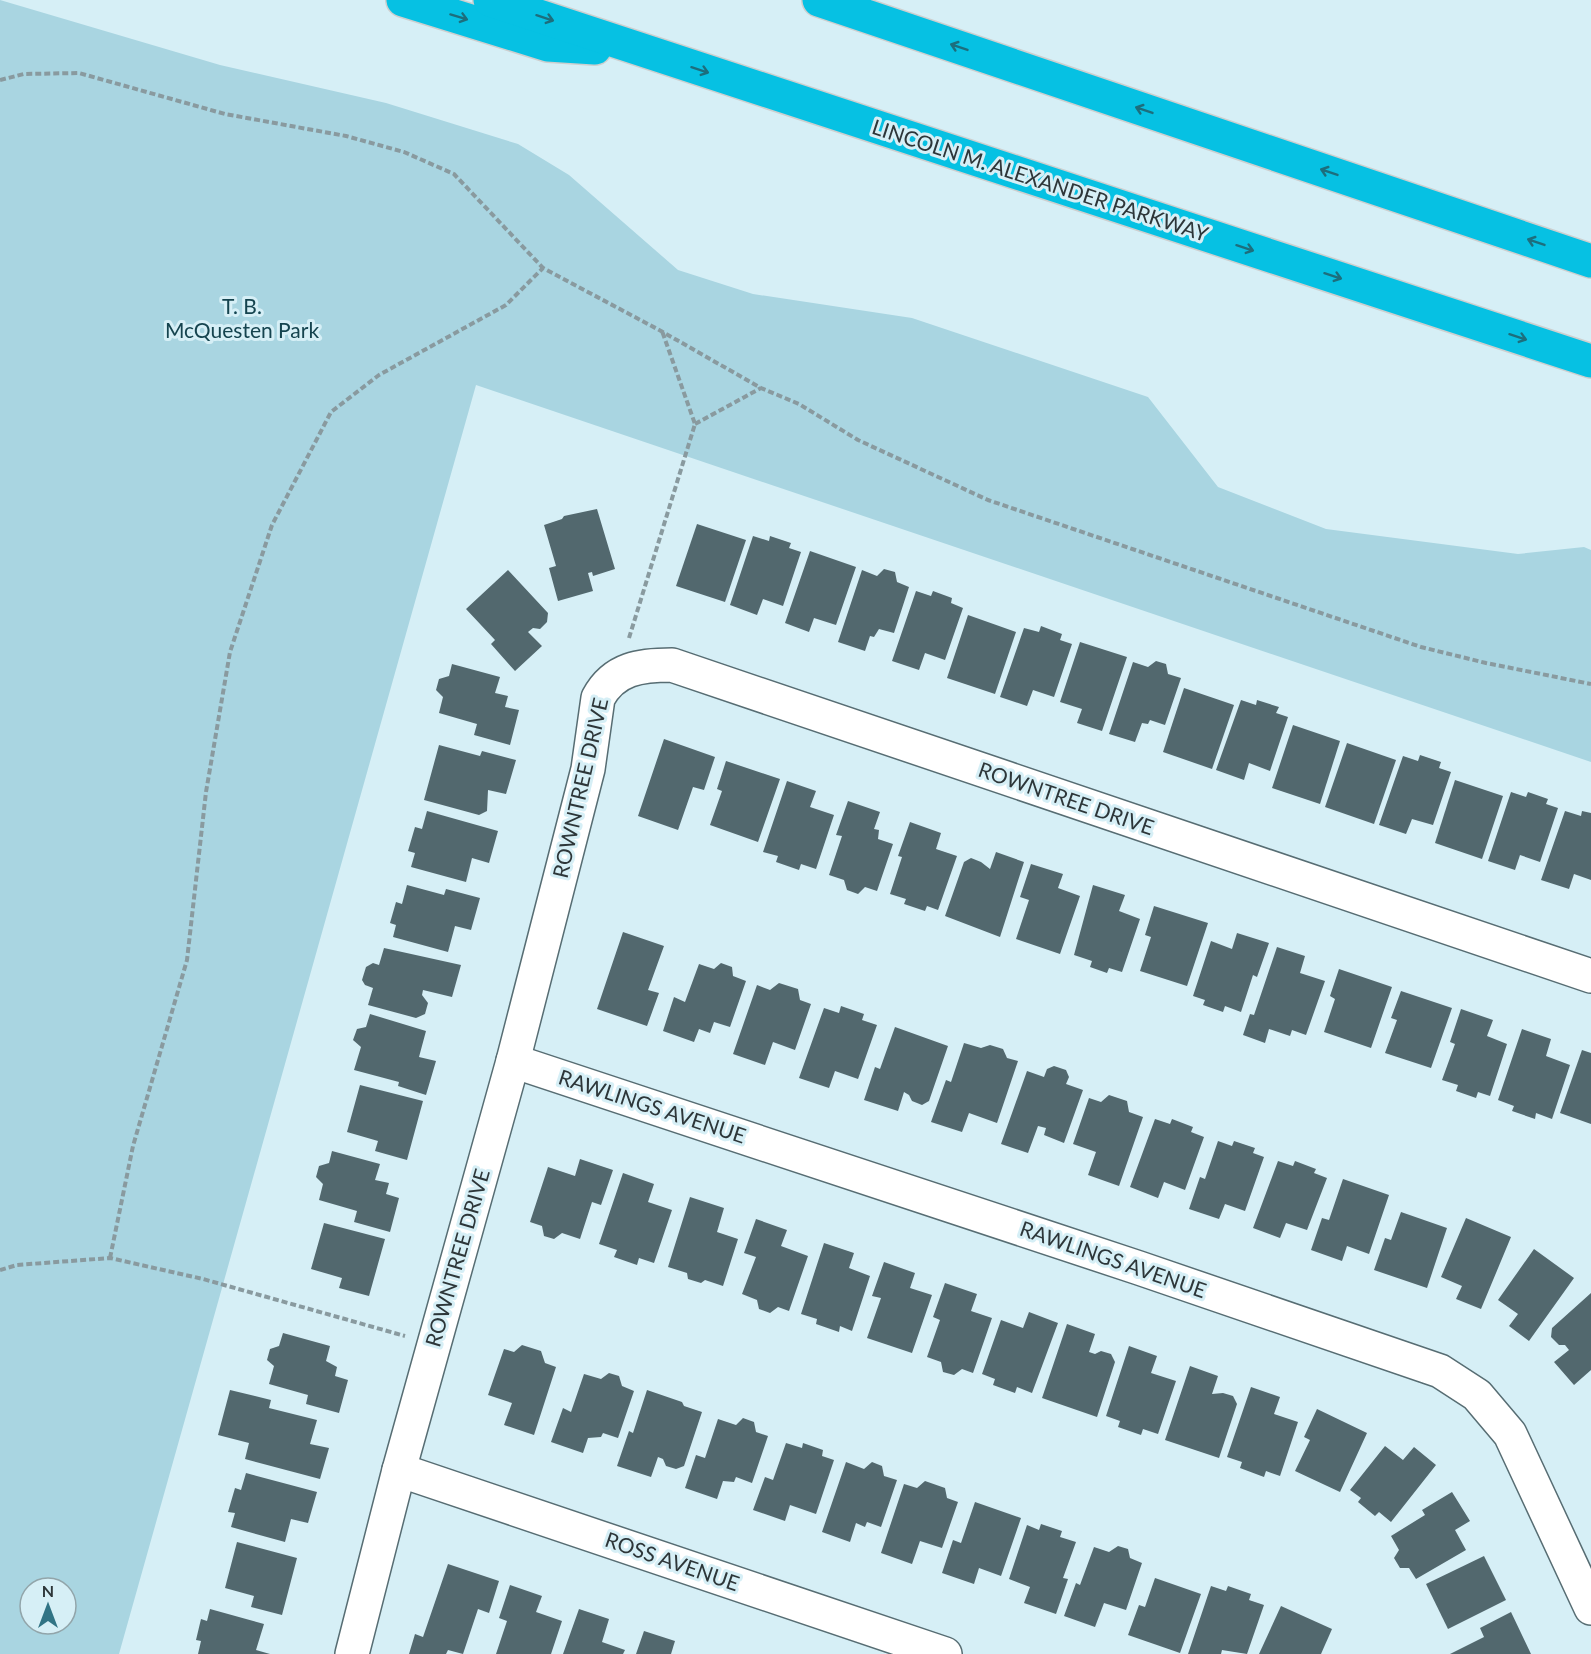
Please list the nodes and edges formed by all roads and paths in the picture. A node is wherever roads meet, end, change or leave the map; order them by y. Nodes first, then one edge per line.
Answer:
1 (403, 0) edge
2 (490, 0) edge
3 (819, 0) edge
4 (645, 51) junction
5 (0, 80) edge
6 (1591, 261) edge
7 (543, 268) junction
8 (661, 330) junction
9 (1591, 362) edge
10 (761, 388) junction
11 (695, 424) junction
12 (618, 675) junction
13 (1591, 684) edge
14 (1591, 976) edge
15 (513, 1061) junction
16 (110, 1258) junction
17 (0, 1270) edge
18 (434, 1344) junction
19 (399, 1470) junction
20 (1591, 1608) edge
21 (352, 1654) edge
22 (945, 1654) edge

1 -> 4 highway
2 -> 4 highway, LINCOLN M. ALEXANDER PARKWAY
6 -> 3 highway
4 -> 9 highway, LINCOLN M. ALEXANDER PARKWAY
5 - 7 path
7 - 8 path
7 - 16 path
8 - 10 path
8 - 11 path
10 - 11 path
10 - 13 path
11 - 12 path
12 - 14 street, ROWNTREE DRIVE
12 - 15 street, ROWNTREE DRIVE
15 - 18 street, ROWNTREE DRIVE
15 - 20 street, RAWLINGS AVENUE
16 - 17 path
16 - 18 path
18 - 19 street, ROWNTREE DRIVE
19 - 21 street, ROWNTREE DRIVE
19 - 22 street, ROSS AVENUE

